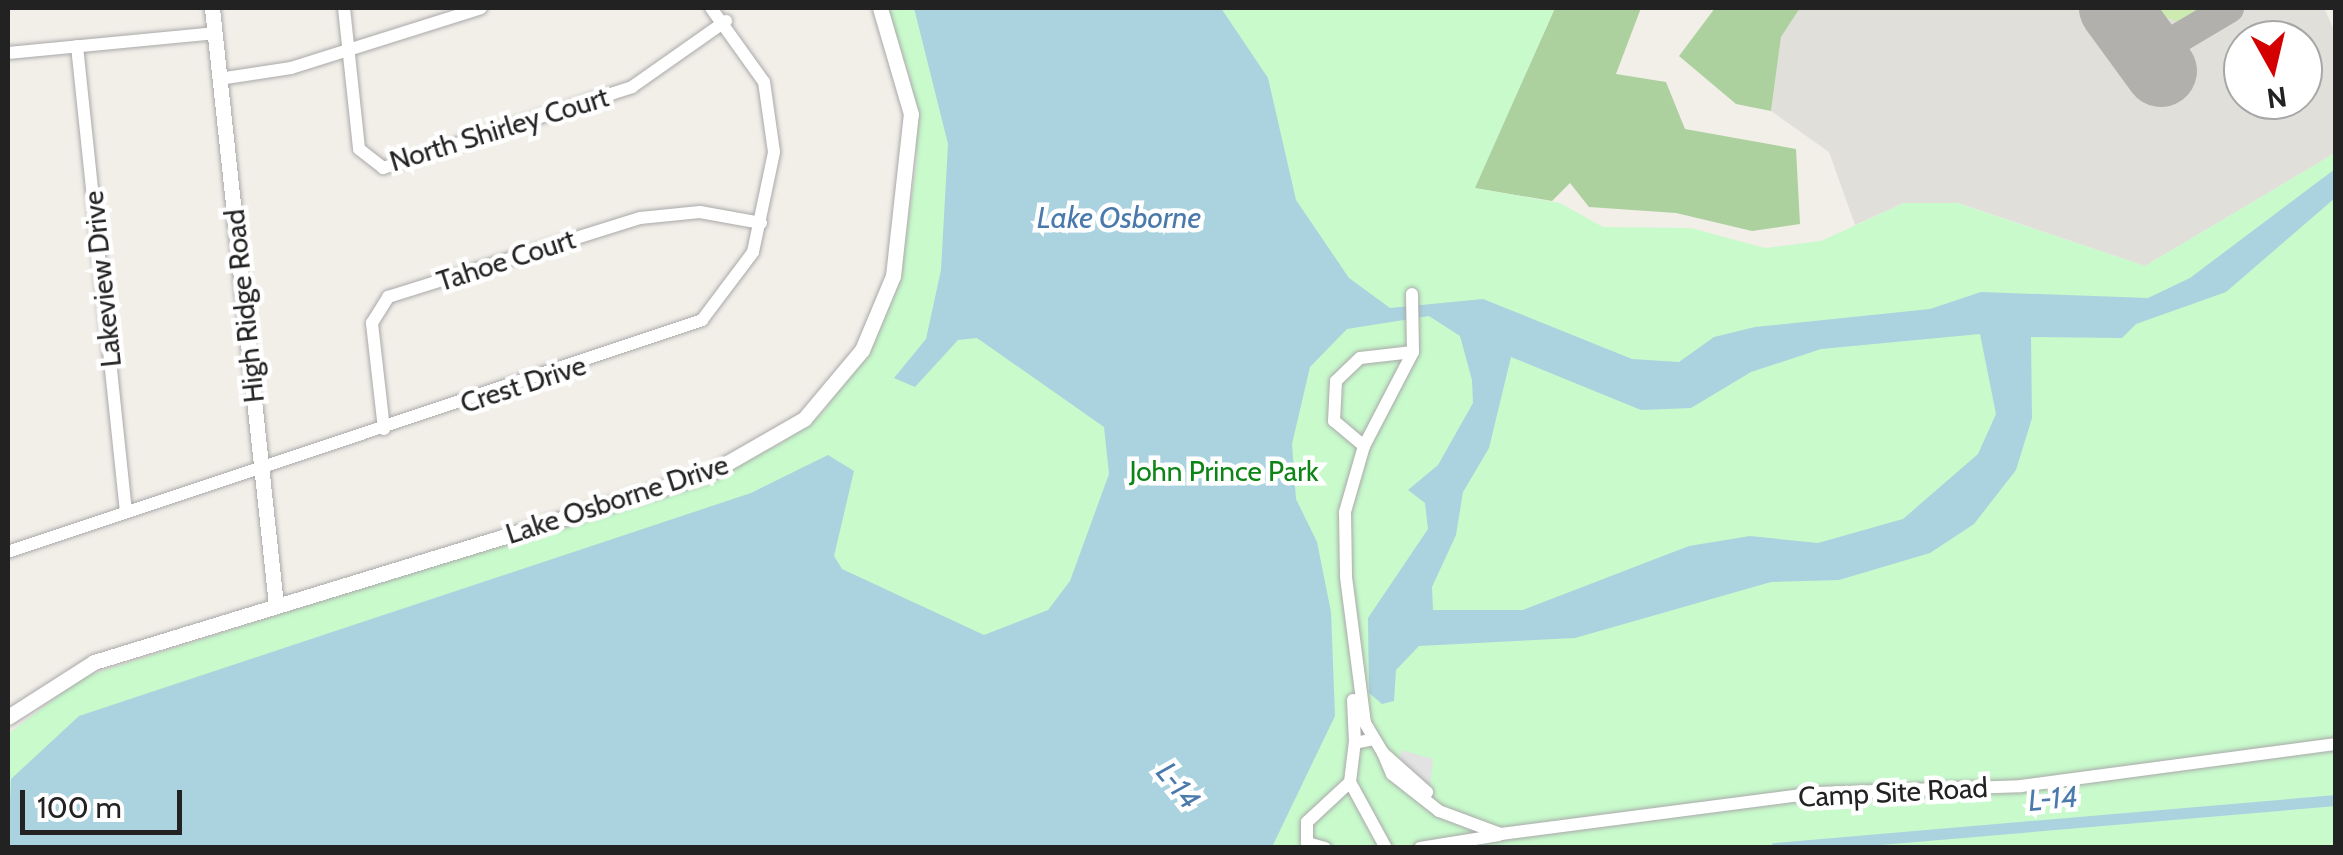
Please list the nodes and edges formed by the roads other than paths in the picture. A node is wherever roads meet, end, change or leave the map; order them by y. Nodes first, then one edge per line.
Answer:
1 (212, 8) edge
2 (344, 8) edge
3 (481, 8) edge
4 (711, 8) edge
5 (880, 8) edge
6 (726, 22) junction
7 (214, 33) junction
8 (77, 46) junction
9 (348, 50) junction
10 (8, 54) edge
11 (219, 79) junction
12 (760, 224) junction
13 (1412, 294) dead end
14 (1413, 352) junction
15 (384, 428) junction
16 (1364, 446) junction
17 (261, 466) junction
18 (126, 511) junction
19 (8, 552) edge
20 (276, 605) junction
21 (1353, 678) junction
22 (8, 717) edge
23 (1374, 739) junction
24 (1355, 743) junction
25 (2336, 744) edge
26 (1350, 782) junction
27 (1457, 820) junction
28 (1501, 834) junction
29 (1438, 844) junction
30 (1383, 847) edge
31 (1325, 848) edge
32 (1420, 848) edge

1 - 7 street, High Ridge Road
2 - 9 street
3 - 9 street
4 - 6 street, Crest Drive
5 - 20 street, Lake Osborne Drive
6 - 9 street, North Shirley Court
6 - 12 street, Crest Drive
7 - 8 street
7 - 11 street, High Ridge Road
8 - 10 street
8 - 18 street, Lakeview Drive
9 - 11 street
11 - 17 street, High Ridge Road
12 - 15 street, Crest Drive
12 - 15 street, Tahoe Court
13 - 14 street, Camp Site Road
14 - 16 street, Camp Site Road
14 - 16 street
15 - 17 street, Crest Drive
16 - 21 street, Camp Site Road
17 - 18 street, Crest Drive
17 - 20 street, High Ridge Road
18 - 19 street, Crest Drive
20 - 22 street, Lake Osborne Drive
21 - 23 street, Camp Site Road
21 - 24 street
23 - 24 street
23 - 27 street, Camp Site Road
24 - 26 street
25 - 28 street, Camp Site Road
26 - 30 street
26 - 31 street
27 - 28 street, Camp Site Road
27 - 29 street
28 - 29 street
29 - 32 street

